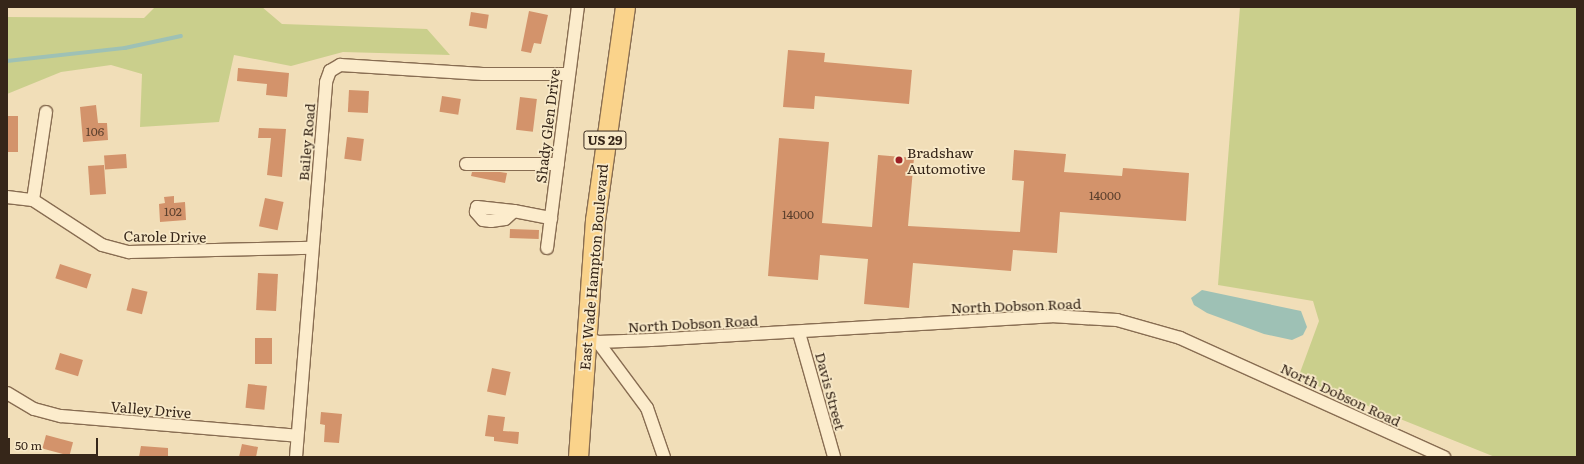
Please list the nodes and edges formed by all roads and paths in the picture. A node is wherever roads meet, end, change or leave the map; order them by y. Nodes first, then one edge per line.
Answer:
1 (578, 7) edge
2 (625, 7) edge
3 (569, 74) junction
4 (46, 112) dead end
5 (466, 164) dead end
6 (558, 164) junction
7 (7, 197) edge
8 (33, 200) junction
9 (514, 211) dead end
10 (551, 218) junction
11 (312, 248) junction
12 (547, 248) dead end
13 (799, 333) junction
14 (592, 339) junction
15 (7, 393) edge
16 (297, 436) junction
17 (296, 457) edge
18 (578, 457) edge
19 (664, 457) edge
20 (834, 457) edge
21 (1444, 457) edge

1 - 3 street, Shady Glen Drive
2 - 14 main road, East Wade Hampton Boulevard / US 29
3 - 6 street, Shady Glen Drive
3 - 11 street, Bailey Road
4 - 8 street
5 - 6 street
6 - 10 street, Shady Glen Drive
7 - 8 street, Carole Drive
8 - 11 street, Carole Drive
9 - 10 street
10 - 12 street, Shady Glen Drive
11 - 16 street, Bailey Road
13 - 14 street, North Dobson Road
13 - 20 street, Davis Street
13 - 21 street, North Dobson Road
14 - 18 main road, East Wade Hampton Boulevard / US 29
14 - 19 street
15 - 16 street, Valley Drive
16 - 17 street, Bailey Road

